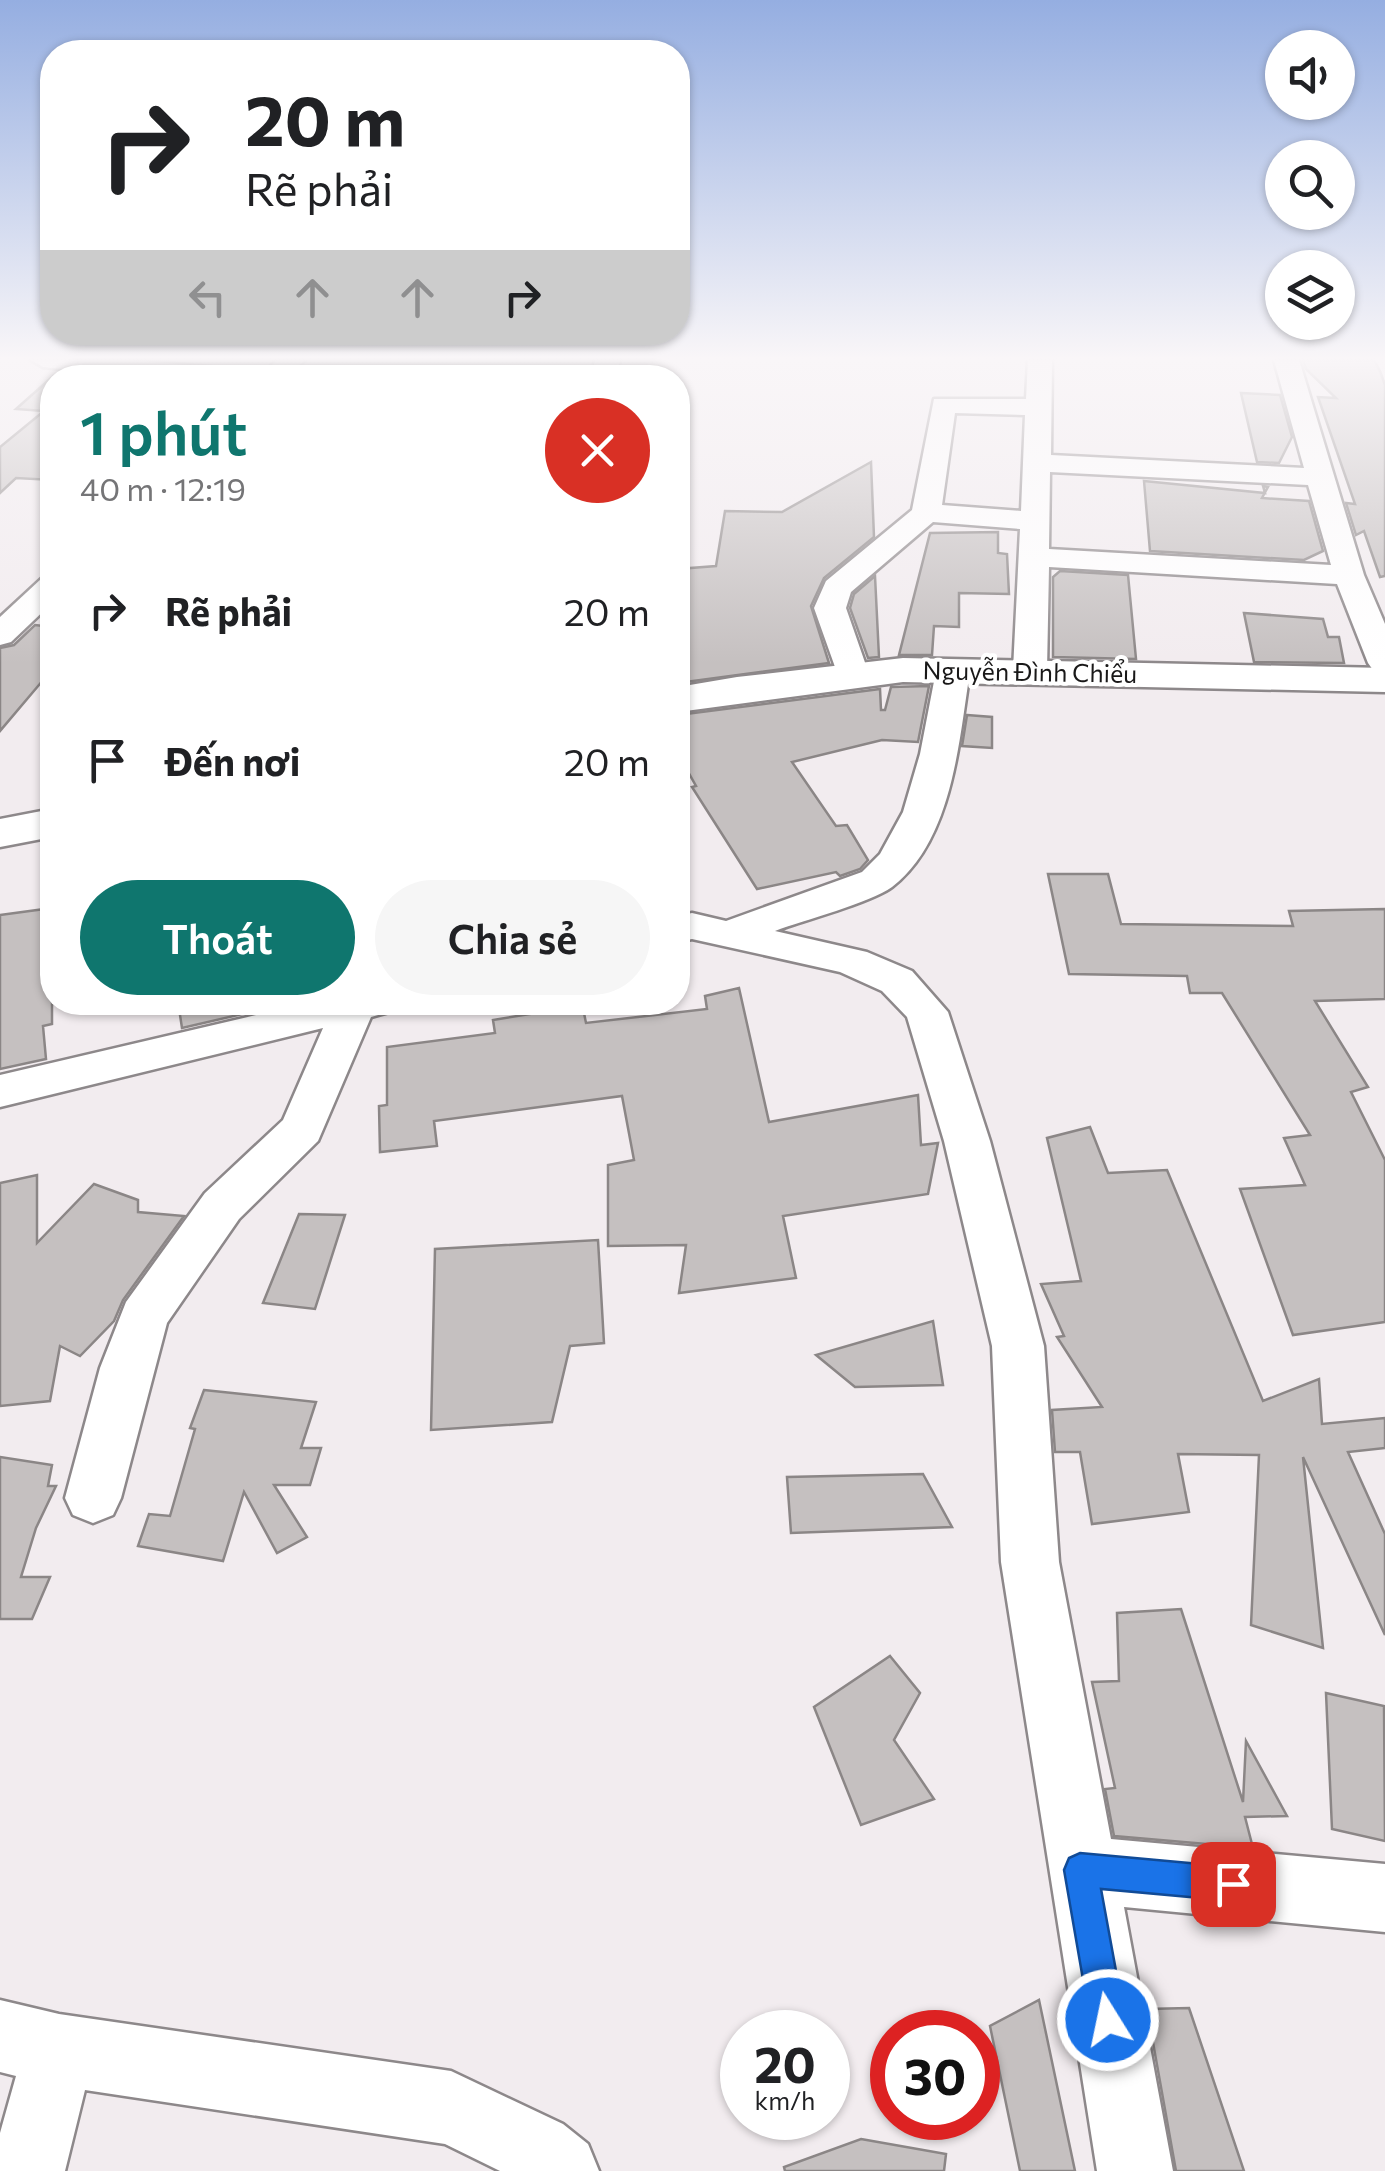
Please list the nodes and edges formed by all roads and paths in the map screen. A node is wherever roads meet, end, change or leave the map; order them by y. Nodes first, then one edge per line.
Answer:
1 (934, 461) edge
2 (1313, 461) edge
3 (1037, 463) joint
4 (1318, 478) junction
5 (926, 513) junction
6 (1035, 521) junction
7 (1034, 557) junction
8 (1349, 575) junction
9 (40, 597) edge
10 (0, 635) edge
11 (1385, 663) edge
12 (953, 670) junction
13 (1030, 670) junction
14 (852, 674) junction
15 (1385, 680) edge
16 (690, 698) edge
17 (40, 825) edge
18 (0, 833) edge
19 (694, 922) edge
20 (322, 1015) edge
21 (359, 1015) edge
22 (0, 1091) edge
23 (93, 1498) dead end
24 (1080, 1870) junction
25 (1385, 1898) edge
26 (30, 2043) edge
27 (26, 2171) edge
28 (561, 2171) edge
29 (1135, 2171) edge

1 - 5 street
2 - 4 street
3 - 4 street
3 - 6 street
4 - 8 street
5 - 6 street
5 - 14 street
6 - 7 street
7 - 8 street
7 - 13 street
8 - 11 street
9 - 10 street
12 - 13 street, Nguyễn Đình Chiểu
12 - 14 street, Nguyễn Đình Chiểu
12 - 19 street
13 - 15 street, Nguyễn Đình Chiểu
14 - 16 street, Nguyễn Đình Chiểu
17 - 18 street
19 - 24 street
20 - 22 street
21 - 23 street
24 - 25 street
24 - 29 street
26 - 27 street
26 - 28 street

